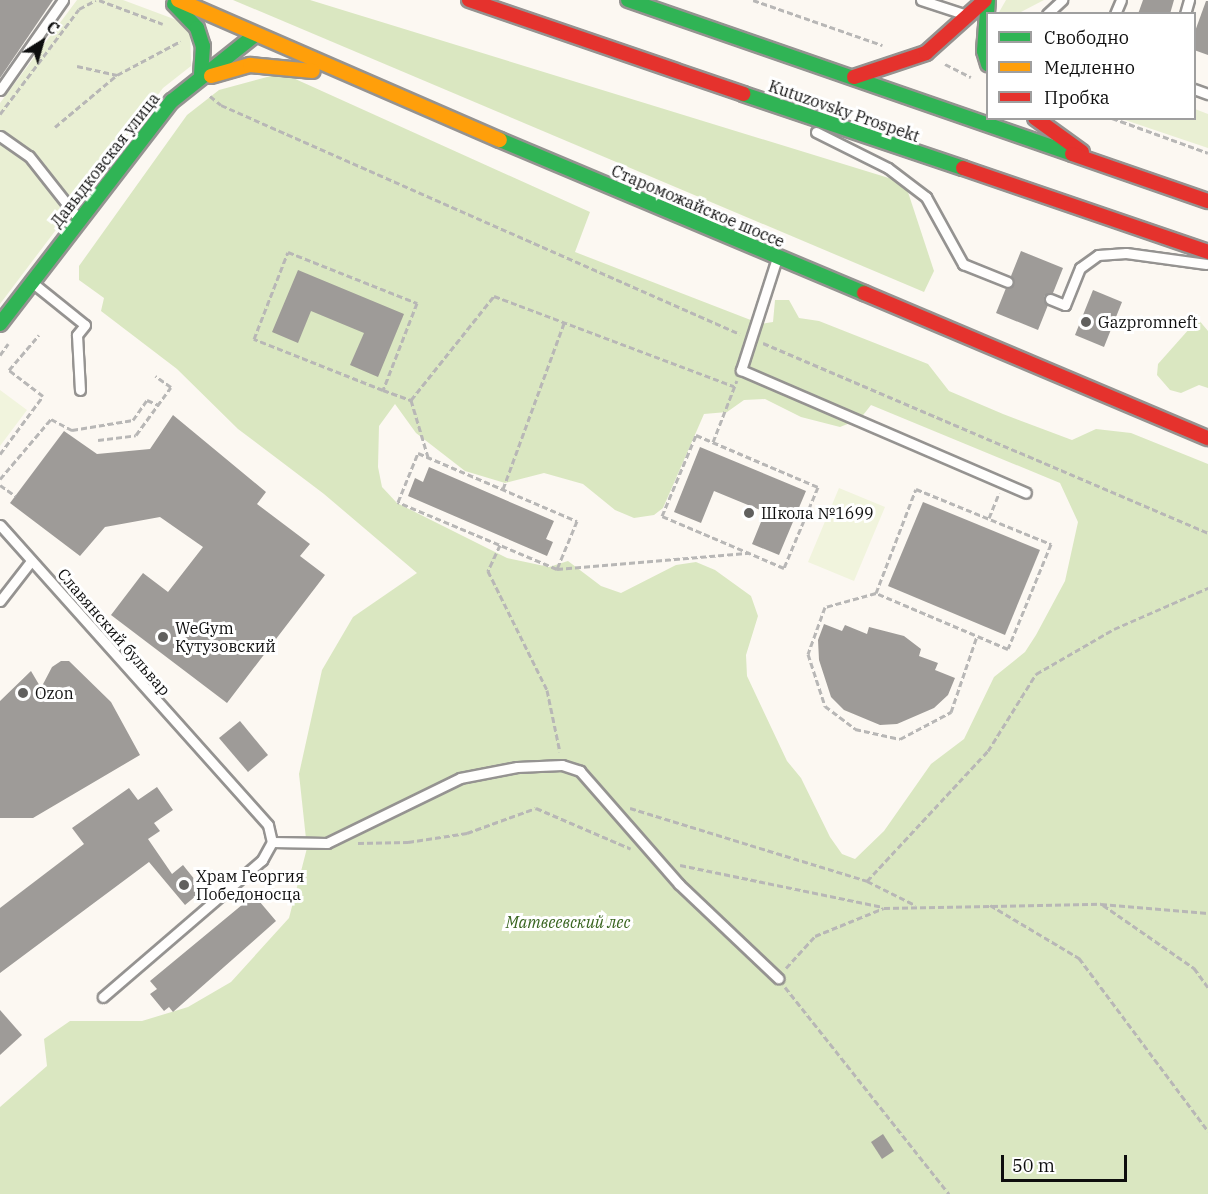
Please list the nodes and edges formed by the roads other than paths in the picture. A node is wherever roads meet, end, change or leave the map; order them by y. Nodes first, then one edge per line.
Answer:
1 (63, 0) edge
2 (169, 0) edge
3 (178, 0) edge
4 (469, 0) edge
5 (628, 0) edge
6 (921, 0) edge
7 (986, 0) edge
8 (1062, 0) edge
9 (1049, 12) edge
10 (969, 16) junction
11 (255, 36) junction
12 (986, 57) edge
13 (201, 75) junction
14 (349, 77) junction
15 (855, 77) junction
16 (187, 86) junction
17 (0, 90) edge
18 (733, 91) junction
19 (1038, 120) edge
20 (0, 136) edge
21 (1095, 161) junction
22 (1208, 201) edge
23 (78, 218) junction
24 (1208, 252) edge
25 (777, 258) junction
26 (1208, 265) edge
27 (1008, 282) dead end
28 (32, 283) junction
29 (1050, 299) dead end
30 (0, 324) edge
31 (80, 390) dead end
32 (1208, 438) edge
33 (1026, 493) dead end
34 (0, 525) edge
35 (31, 561) junction
36 (0, 601) edge
37 (272, 842) junction
38 (778, 978) road end
39 (103, 997) dead end

1 - 17 lane
2 - 13 main road
3 - 11 main road, Староможайское шоссе
4 - 18 main road, Kutuzovsky Prospekt
5 - 15 main road
6 - 10 lane
7 - 10 main road
7 - 12 main road
8 - 9 lane
10 - 15 main road
11 - 13 main road, Давыдковская улица
11 - 14 main road, Староможайское шоссе
13 - 16 main road, Давыдковская улица
14 - 16 main road
14 - 25 main road, Староможайское шоссе
15 - 21 main road
16 - 23 main road, Давыдковская улица
18 - 24 main road, Kutuzovsky Prospekt
18 - 27 lane
19 - 21 main road
20 - 23 lane
21 - 22 main road
23 - 28 main road, Давыдковская улица
25 - 32 main road, Староможайское шоссе
25 - 33 lane
26 - 29 lane
28 - 30 main road, Давыдковская улица
28 - 31 lane
34 - 35 lane, Славянский бульвар
35 - 36 lane
35 - 37 lane, Славянский бульвар
37 - 38 lane
37 - 39 lane

